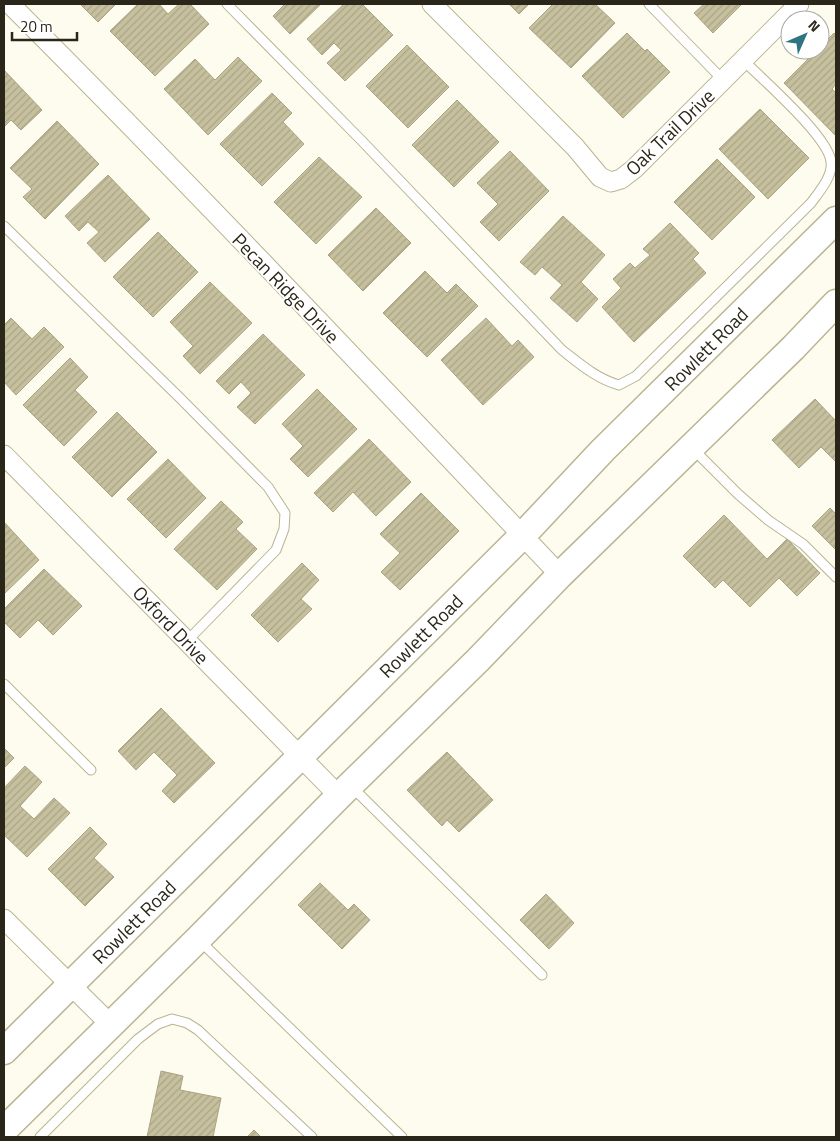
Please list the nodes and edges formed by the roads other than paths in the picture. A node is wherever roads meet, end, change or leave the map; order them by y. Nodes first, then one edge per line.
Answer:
1 (10, 4) edge
2 (226, 4) edge
3 (432, 4) edge
4 (648, 4) edge
5 (799, 4) edge
6 (742, 60) junction
7 (723, 80) junction
8 (836, 220) edge
9 (4, 226) edge
10 (836, 303) edge
11 (691, 447) junction
12 (4, 455) edge
13 (523, 535) junction
14 (560, 576) junction
15 (836, 577) edge
16 (187, 642) junction
17 (4, 684) edge
18 (300, 757) junction
19 (91, 770) dead end
20 (344, 790) junction
21 (4, 919) edge
22 (198, 939) junction
23 (542, 975) dead end
24 (71, 985) junction
25 (111, 1025) junction
26 (4, 1051) edge
27 (4, 1130) edge
28 (40, 1137) edge
29 (312, 1137) edge
30 (402, 1137) edge

1 - 13 street, Pecan Ridge Drive
2 - 6 lane
3 - 7 street, Oak Trail Drive
4 - 7 lane
5 - 6 street, Oak Trail Drive
6 - 7 street, Oak Trail Drive
8 - 13 main road, Rowlett Road
9 - 16 lane
10 - 11 main road
11 - 14 main road
11 - 15 lane
12 - 16 street, Oxford Drive
13 - 14 street, Pecan Ridge Drive
13 - 18 main road, Rowlett Road
14 - 20 main road
16 - 18 street, Oxford Drive
17 - 19 lane
18 - 20 street, Oxford Drive
18 - 24 main road, Rowlett Road
20 - 22 main road
20 - 23 lane
21 - 24 street
22 - 25 main road
22 - 30 lane
24 - 25 street
24 - 26 main road, Rowlett Road
25 - 27 main road
28 - 29 lane

